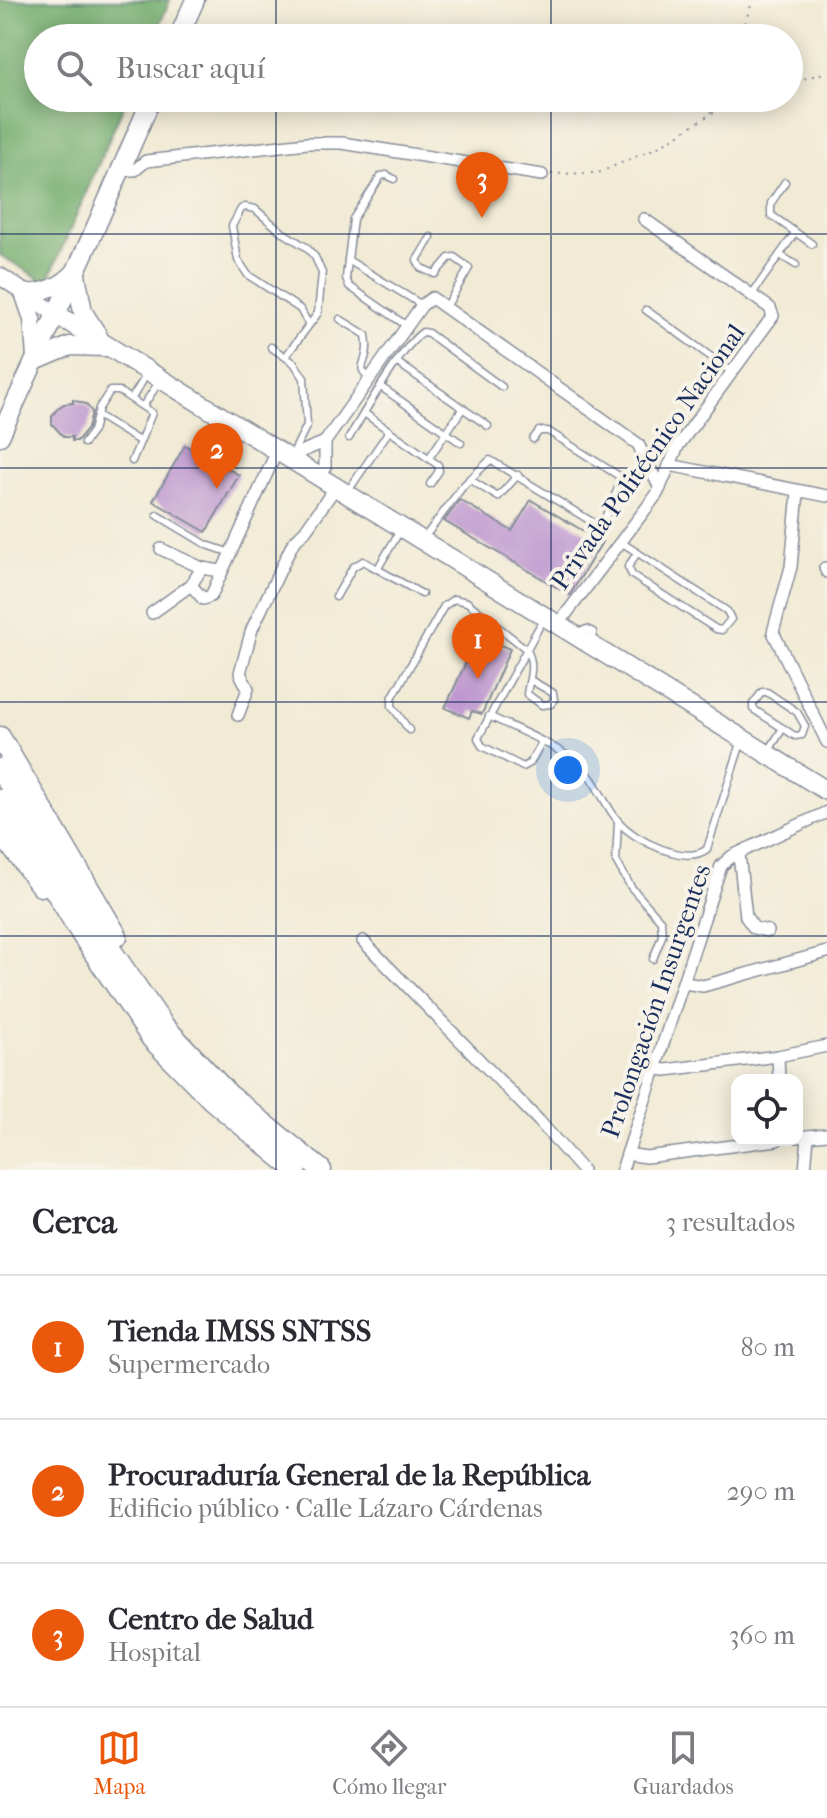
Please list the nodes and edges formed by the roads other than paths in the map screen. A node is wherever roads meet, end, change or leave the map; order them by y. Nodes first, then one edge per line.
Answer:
1 (195, 0) edge
2 (184, 24) edge
3 (146, 112) edge
4 (120, 170) junction
5 (542, 175) road end
6 (394, 179) dead end
7 (785, 182) dead end
8 (644, 219) dead end
9 (795, 233) junction
10 (431, 237) dead end
11 (812, 244) dead end
12 (780, 255) junction
13 (348, 260) junction
14 (796, 265) dead end
15 (76, 270) junction
16 (0, 276) edge
17 (23, 293) junction
18 (752, 294) junction
19 (422, 305) junction
20 (446, 307) junction
21 (646, 310) dead end
22 (56, 314) junction
23 (340, 319) dead end
24 (309, 325) junction
25 (407, 326) junction
26 (108, 347) junction
27 (271, 347) dead end
28 (286, 356) junction
29 (35, 361) junction
30 (398, 363) junction
31 (732, 372) junction
32 (155, 374) junction
33 (370, 378) junction
34 (381, 387) junction
35 (502, 387) dead end
36 (132, 398) junction
37 (143, 406) junction
38 (463, 408) junction
39 (364, 413) junction
40 (97, 415) junction
41 (488, 426) dead end
42 (389, 431) junction
43 (446, 432) junction
44 (1, 433) edge
45 (349, 438) dead end
46 (533, 439) dead end
47 (139, 441) junction
48 (325, 442) junction
49 (84, 443) dead end
50 (461, 443) dead end
51 (286, 457) junction
52 (429, 458) junction
53 (132, 461) dead end
54 (669, 465) junction
55 (518, 475) junction
56 (469, 479) junction
57 (430, 484) dead end
58 (333, 487) junction
59 (660, 488) junction
60 (798, 492) junction
61 (827, 496) edge
62 (157, 515) dead end
63 (401, 529) junction
64 (422, 541) junction
65 (621, 542) junction
66 (161, 549) dead end
67 (231, 553) junction
68 (637, 553) junction
69 (202, 568) junction
70 (378, 568) junction
71 (221, 571) junction
72 (191, 585) junction
73 (422, 594) dead end
74 (336, 597) dead end
75 (152, 613) dead end
76 (558, 626) junction
77 (526, 649) junction
78 (532, 681) junction
79 (238, 715) dead end
80 (489, 716) junction
81 (783, 728) junction
82 (409, 730) dead end
83 (0, 737) edge
84 (742, 739) junction
85 (542, 742) junction
86 (827, 742) edge
87 (767, 755) junction
88 (0, 769) edge
89 (826, 789) edge
90 (0, 800) edge
91 (827, 812) edge
92 (618, 821) junction
93 (0, 831) edge
94 (739, 854) junction
95 (768, 931) dead end
96 (82, 935) junction
97 (363, 941) dead end
98 (827, 952) edge
99 (653, 959) dead end
100 (684, 983) junction
101 (163, 1025) junction
102 (827, 1046) edge
103 (778, 1056) junction
104 (657, 1069) junction
105 (779, 1074) edge
106 (234, 1119) junction
107 (827, 1134) edge
108 (803, 1137) edge
109 (731, 1145) edge
110 (627, 1154) junction
111 (279, 1170) edge
112 (296, 1170) edge
113 (321, 1170) edge
114 (582, 1170) edge
115 (622, 1170) edge
116 (805, 1170) edge

1 - 2 main road
3 - 4 main road
4 - 5 street
4 - 15 main road
6 - 13 lane
7 - 9 lane
8 - 18 street
9 - 11 lane
9 - 12 lane
10 - 20 lane
12 - 14 lane
12 - 18 lane
13 - 19 lane
13 - 25 lane
15 - 17 main road
15 - 22 main road
15 - 26 main road
16 - 17 main road
17 - 22 main road
17 - 29 main road
18 - 31 street, Privada Politécnico Nacional
19 - 20 street
19 - 25 street
20 - 59 street
21 - 31 lane
22 - 26 main road
22 - 29 main road
23 - 33 lane
24 - 24 lane
24 - 28 lane
25 - 33 street
26 - 29 main road
26 - 32 main road
27 - 28 lane
28 - 51 lane
29 - 44 main road
30 - 34 lane
30 - 35 lane
30 - 38 lane
31 - 54 street, Privada Politécnico Nacional
32 - 36 lane
32 - 37 lane
32 - 51 main road
33 - 48 street
34 - 39 lane
34 - 43 lane
36 - 37 lane
36 - 40 lane
37 - 47 lane
38 - 41 lane
38 - 43 lane
39 - 42 lane
39 - 45 lane
40 - 47 lane
40 - 49 lane
42 - 52 lane
42 - 58 lane
43 - 50 lane
43 - 52 lane
46 - 55 lane
47 - 53 lane
48 - 51 street
48 - 58 street
51 - 58 main road
51 - 67 street
52 - 57 lane
54 - 59 street, Privada Politécnico Nacional
54 - 60 street
55 - 56 lane
55 - 56 lane
56 - 64 lane
58 - 63 main road
58 - 79 street
59 - 65 street, Privada Politécnico Nacional
60 - 61 street
60 - 86 street
62 - 67 lane
63 - 64 main road
63 - 70 lane
64 - 76 main road
65 - 68 lane
65 - 76 street, Privada Politécnico Nacional
66 - 69 street
67 - 71 street
68 - 68 lane
69 - 71 street
69 - 72 street
70 - 73 lane
70 - 74 lane
71 - 72 street
72 - 75 street
76 - 77 lane
76 - 84 main road
77 - 78 lane
77 - 80 lane
77 - 82 lane
78 - 78 lane
80 - 85 lane
80 - 85 lane
81 - 81 lane
81 - 87 lane
83 - 101 highway
84 - 87 main road
84 - 92 lane
85 - 92 lane
87 - 89 main road
88 - 101 highway
90 - 96 highway
91 - 94 street, Prolongación Insurgentes
92 - 99 lane
93 - 96 highway
94 - 95 street
94 - 100 street, Prolongación Insurgentes
96 - 106 highway
97 - 114 street
98 - 100 street
100 - 104 street, Prolongación Insurgentes
101 - 113 highway
102 - 103 street
103 - 104 street
103 - 105 street
104 - 110 street, Prolongación Insurgentes
106 - 111 highway
106 - 112 highway
107 - 108 street
108 - 116 street
109 - 110 street
110 - 115 street, Prolongación Insurgentes

